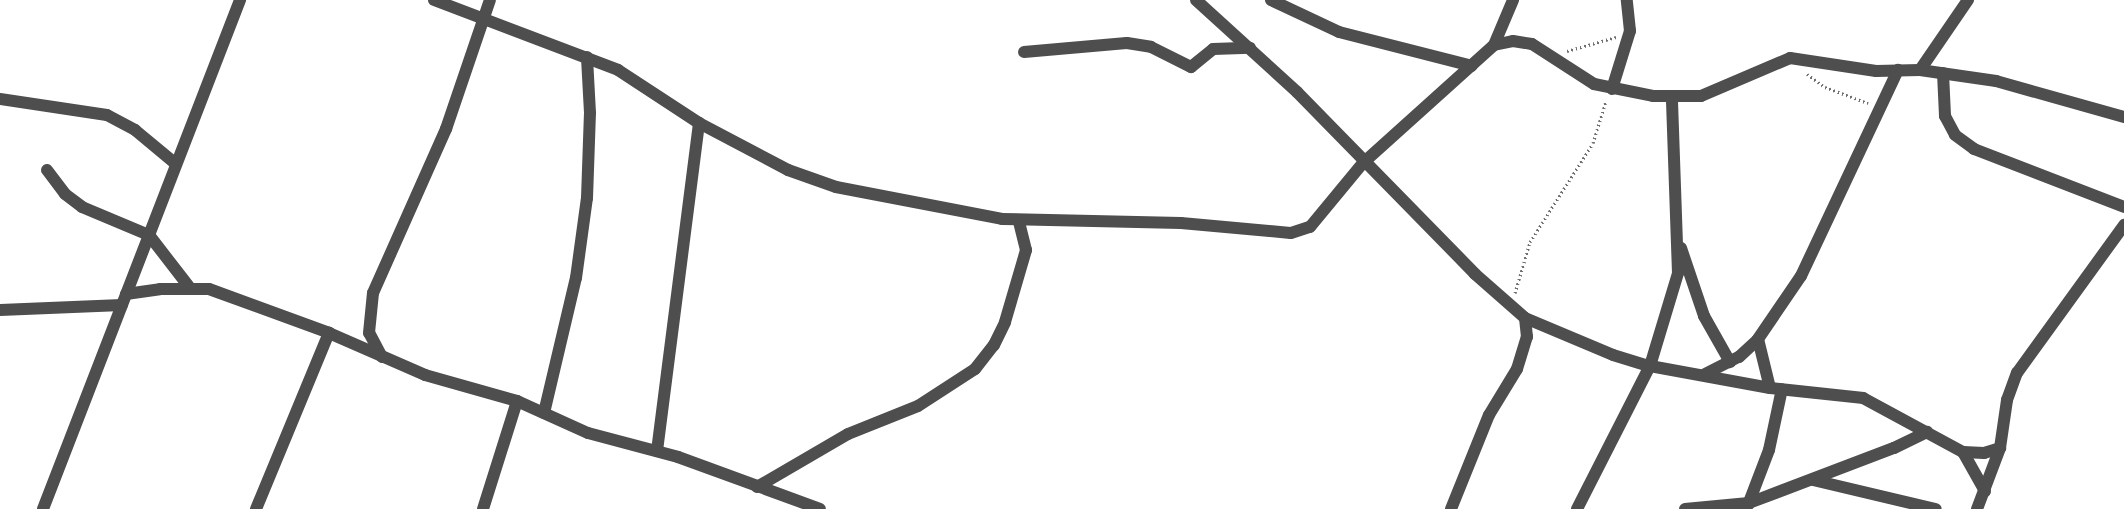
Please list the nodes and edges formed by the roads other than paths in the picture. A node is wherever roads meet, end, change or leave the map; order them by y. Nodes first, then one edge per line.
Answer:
1 (240, 0) edge
2 (434, 0) edge
3 (490, 0) edge
4 (1196, 0) edge
5 (1271, 0) edge
6 (1513, 0) edge
7 (1627, 0) edge
8 (1968, 0) edge
9 (1289, 3) edge
10 (483, 20) junction
11 (1494, 45) junction
12 (1250, 48) junction
13 (1024, 52) dead end
14 (586, 57) junction
15 (1472, 66) junction
16 (1898, 69) junction
17 (1920, 70) junction
18 (1943, 73) junction
19 (1612, 89) junction
20 (1672, 98) junction
21 (0, 99) edge
22 (2124, 117) edge
23 (699, 123) junction
24 (1363, 163) junction
25 (176, 164) junction
26 (46, 170) dead end
27 (2124, 207) edge
28 (1019, 221) junction
29 (2124, 225) edge
30 (149, 235) junction
31 (1679, 244) junction
32 (190, 288) junction
33 (124, 300) junction
34 (0, 310) edge
35 (1526, 318) junction
36 (329, 333) junction
37 (1758, 339) junction
38 (383, 358) junction
39 (1731, 362) junction
40 (1650, 366) junction
41 (1705, 374) junction
42 (1776, 389) junction
43 (517, 401) junction
44 (544, 413) junction
45 (1927, 432) junction
46 (2000, 448) junction
47 (657, 451) junction
48 (1963, 452) junction
49 (1813, 480) junction
50 (757, 487) junction
51 (1985, 491) junction
52 (1748, 506) edge
53 (43, 509) edge
54 (256, 509) edge
55 (483, 509) edge
56 (820, 509) edge
57 (1451, 509) edge
58 (1577, 509) edge
59 (1685, 509) edge
60 (1936, 509) edge
61 (1977, 509) edge

1 - 25 street
2 - 10 street
3 - 10 street
4 - 12 street
5 - 9 street
6 - 11 street
7 - 19 street
8 - 17 street
9 - 15 street
10 - 14 street
10 - 38 street
11 - 15 street
11 - 19 street
12 - 13 street
12 - 24 street
14 - 23 street
14 - 44 street
15 - 24 street
16 - 17 street
16 - 20 street
16 - 37 street
17 - 18 street
18 - 22 street
18 - 27 street
19 - 20 street
20 - 31 street
21 - 25 street
23 - 28 street
23 - 47 street
24 - 28 street
24 - 35 street
25 - 30 street
26 - 30 street
28 - 50 street
29 - 46 street
30 - 32 street
30 - 33 street
31 - 39 street
31 - 40 street
32 - 33 street
32 - 36 street
33 - 34 street
33 - 53 street
35 - 40 street
35 - 57 street
36 - 38 street
36 - 54 street
37 - 39 street
37 - 42 street
38 - 43 street
39 - 41 street
40 - 41 street
40 - 58 street
41 - 42 street
42 - 45 street
42 - 52 street
43 - 44 street
43 - 55 street
44 - 47 street
45 - 48 street
45 - 49 street
46 - 48 street
46 - 51 street
47 - 50 street
48 - 51 street
49 - 52 street
49 - 60 street
50 - 56 street
51 - 61 street
52 - 59 street

